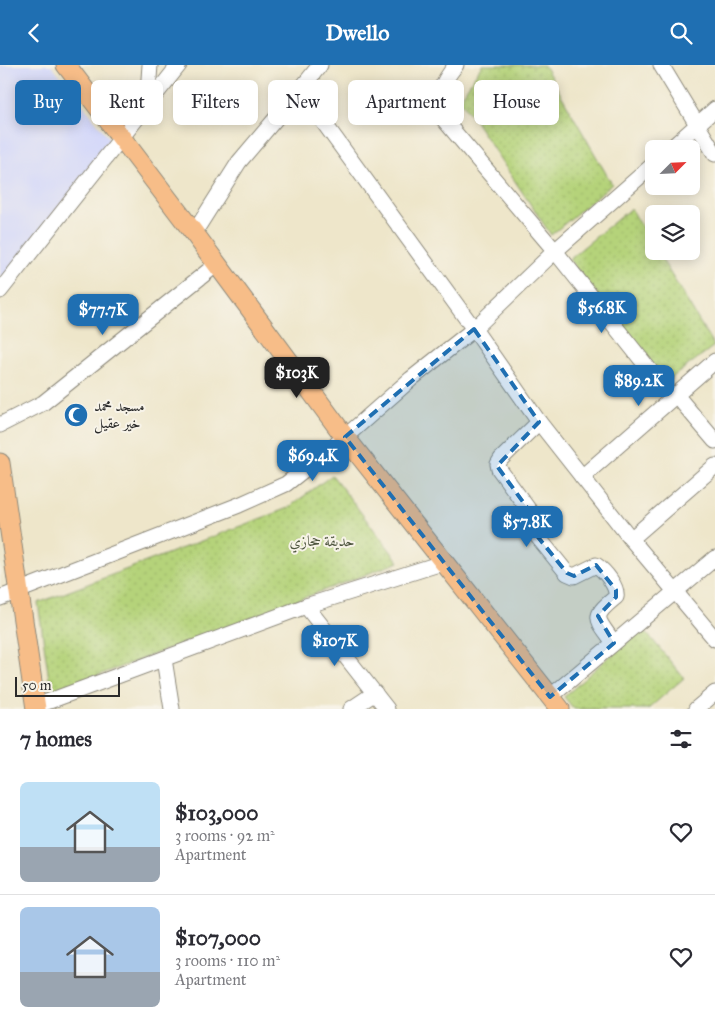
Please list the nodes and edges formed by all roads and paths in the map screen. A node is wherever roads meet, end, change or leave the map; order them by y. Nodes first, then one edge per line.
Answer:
1 (66, 65) edge
2 (150, 65) edge
3 (179, 65) edge
4 (320, 65) edge
5 (456, 65) edge
6 (661, 65) edge
7 (149, 80) edge
8 (308, 80) edge
9 (163, 86) edge
10 (715, 109) edge
11 (698, 124) junction
12 (132, 125) edge
13 (270, 125) edge
14 (325, 125) edge
15 (121, 139) junction
16 (680, 140) edge
17 (715, 154) edge
18 (645, 171) edge
19 (194, 233) junction
20 (555, 251) junction
21 (217, 264) junction
22 (0, 291) edge
23 (474, 329) junction
24 (715, 361) edge
25 (674, 396) junction
26 (539, 421) junction
27 (0, 425) edge
28 (345, 437) junction
29 (715, 441) edge
30 (0, 463) edge
31 (715, 466) edge
32 (582, 477) junction
33 (631, 539) junction
34 (715, 558) edge
35 (445, 562) junction
36 (18, 591) junction
37 (676, 591) junction
38 (0, 598) edge
39 (306, 607) junction
40 (715, 639) edge
41 (614, 643) junction
42 (164, 659) junction
43 (375, 693) junction
44 (715, 693) edge
45 (555, 703) edge
46 (36, 708) edge
47 (172, 709) edge
48 (351, 709) edge
49 (387, 709) edge
50 (696, 709) edge

1 - 15 main road
2 - 7 street
3 - 9 street
4 - 8 street
5 - 20 street
6 - 11 street
10 - 11 street
11 - 16 street
11 - 17 street
12 - 15 street
13 - 19 street
14 - 23 street
15 - 19 main road
15 - 22 street
18 - 20 street
19 - 21 main road
20 - 23 street
20 - 25 street
21 - 27 street
21 - 28 main road
23 - 26 street
23 - 28 street
24 - 25 street
25 - 29 street
25 - 32 street
26 - 32 street
26 - 41 street
28 - 35 main road
28 - 36 street
30 - 36 main road
31 - 33 street
32 - 33 street
33 - 37 street
34 - 37 street
35 - 39 street
35 - 45 main road
36 - 38 street
36 - 46 main road
37 - 40 street
37 - 41 street
39 - 42 street
39 - 43 street
41 - 45 street
42 - 46 street
42 - 47 street
43 - 48 street
43 - 49 street
44 - 50 street

